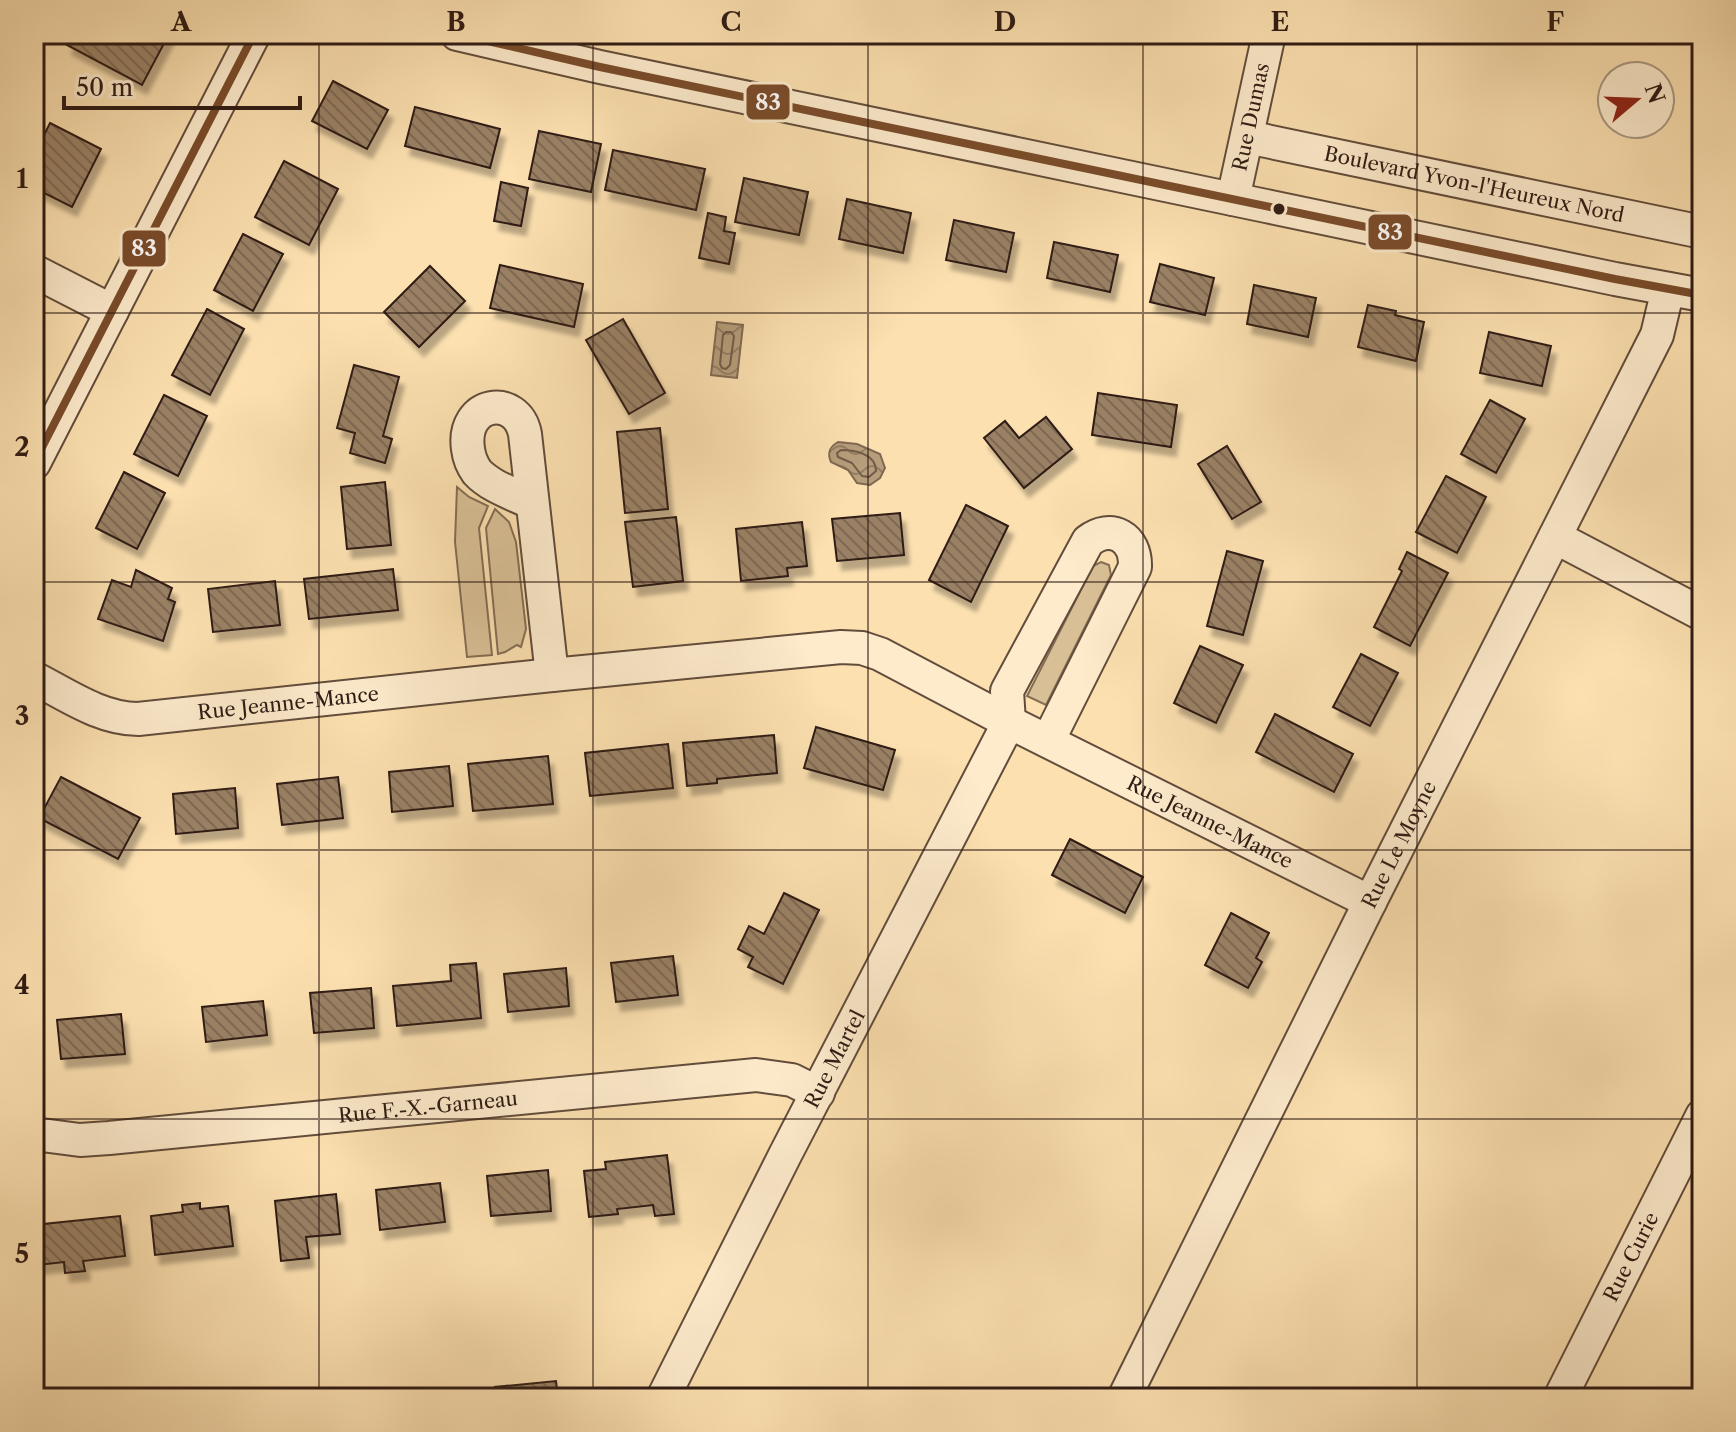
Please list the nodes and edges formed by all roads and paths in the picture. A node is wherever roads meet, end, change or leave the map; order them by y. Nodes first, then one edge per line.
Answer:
1 (254, 34) edge
2 (457, 34) edge
3 (1269, 34) edge
4 (1247, 137) junction
5 (1233, 199) junction
6 (1702, 232) edge
7 (34, 271) edge
8 (1668, 289) junction
9 (1702, 295) edge
10 (112, 311) junction
11 (34, 463) edge
12 (532, 503) dead end
13 (1555, 537) junction
14 (1702, 614) edge
15 (552, 675) junction
16 (34, 678) edge
17 (1009, 722) junction
18 (1048, 741) junction
19 (1370, 902) junction
20 (818, 1093) junction
21 (1702, 1116) edge
22 (34, 1134) edge
23 (663, 1398) edge
24 (1124, 1398) edge
25 (1560, 1398) edge

1 - 10 street
2 - 5 street
3 - 4 street, Rue Dumas
4 - 5 street, Rue Dumas
4 - 6 street, Boulevard Yvon-l'Heureux Nord
5 - 8 street
7 - 10 street
8 - 9 street
8 - 13 street, Rue Le Moyne
10 - 11 street
12 - 15 street
13 - 14 street
13 - 19 street, Rue Le Moyne
15 - 16 street, Rue Jeanne-Mance
15 - 17 street, Rue Jeanne-Mance
17 - 18 street, Rue Jeanne-Mance
17 - 18 street
17 - 20 street, Rue Martel
18 - 19 street, Rue Jeanne-Mance
19 - 24 street, Rue Le Moyne
20 - 22 street, Rue F.-X.-Garneau
20 - 23 street, Rue Martel
21 - 25 street, Rue Curie

